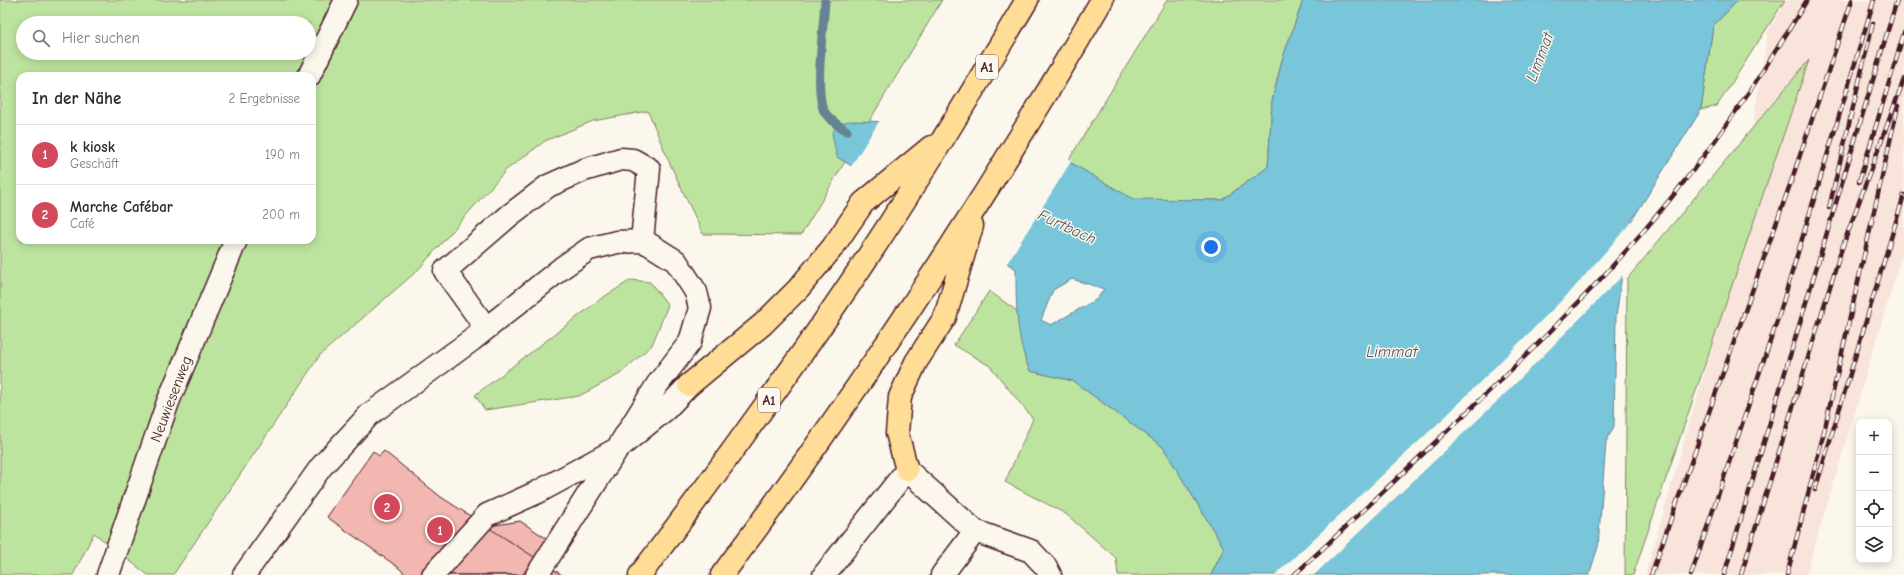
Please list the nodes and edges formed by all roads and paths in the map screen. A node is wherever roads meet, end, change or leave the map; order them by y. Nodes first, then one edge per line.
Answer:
1 (346, 0) edge
2 (1027, 0) edge
3 (1102, 0) edge
4 (312, 72) edge
5 (946, 134) junction
6 (980, 202) junction
7 (642, 241) junction
8 (234, 244) edge
9 (486, 328) junction
10 (690, 385) joint
11 (617, 449) junction
12 (907, 470) junction
13 (974, 531) junction
14 (111, 568) edge
15 (244, 575) edge
16 (433, 575) edge
17 (537, 575) edge
18 (640, 575) edge
19 (722, 575) edge
20 (824, 575) edge
21 (942, 575) edge
22 (1050, 575) edge

1 - 4 lane
2 - 5 highway, A1
3 - 6 highway
5 - 10 highway
5 - 18 highway, A1
6 - 12 highway
6 - 19 highway
7 - 9 lane
7 - 9 lane
7 - 11 lane
8 - 14 lane, Neuwiesenweg
9 - 15 lane
10 - 11 lane
11 - 16 lane
11 - 17 lane
12 - 13 lane
12 - 20 lane
13 - 21 lane
13 - 22 lane

